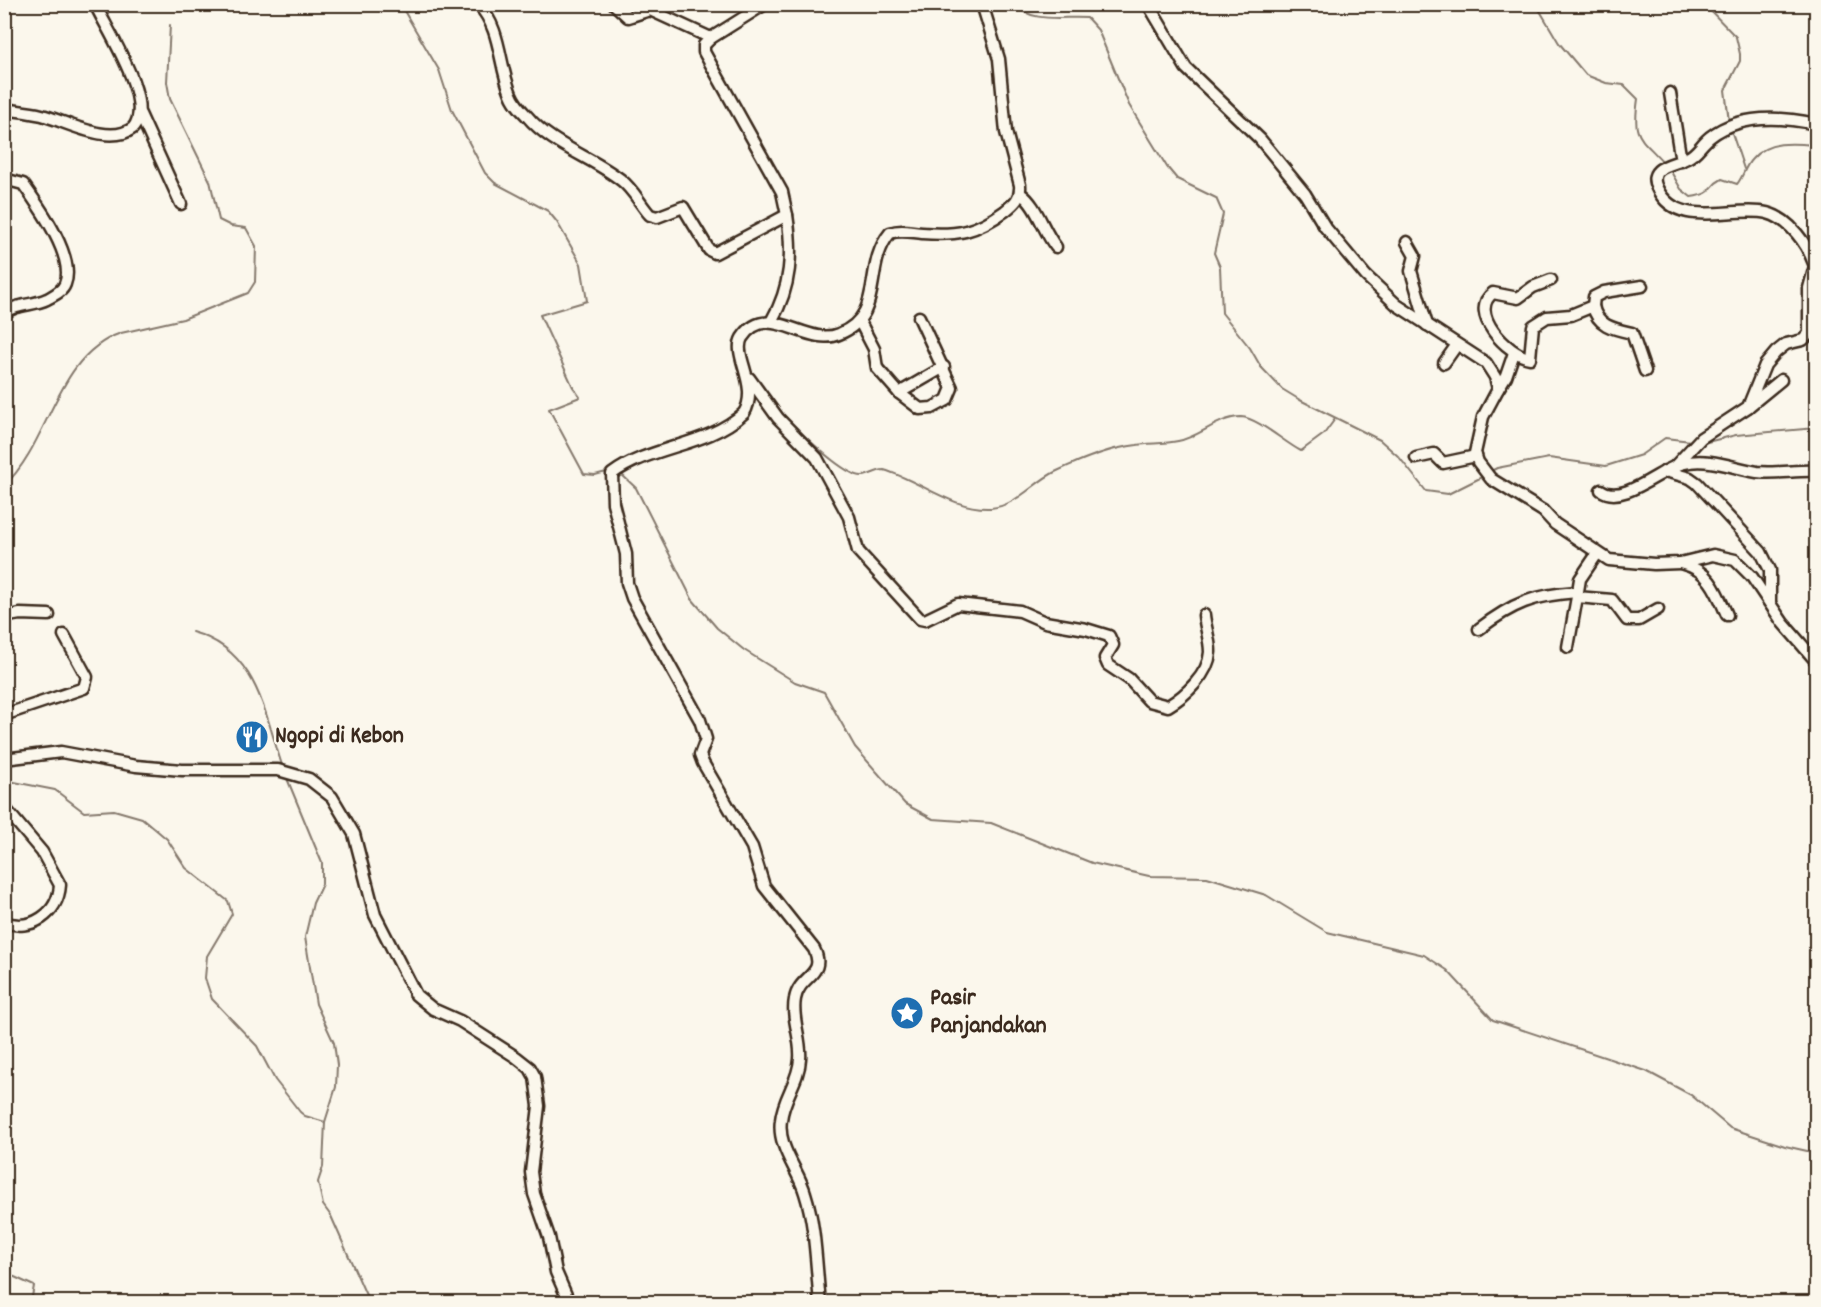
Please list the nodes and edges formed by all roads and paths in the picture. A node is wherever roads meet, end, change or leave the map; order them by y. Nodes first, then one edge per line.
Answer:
1 (94, 4) edge
2 (478, 4) edge
3 (614, 4) edge
4 (765, 4) edge
5 (982, 4) edge
6 (1148, 4) edge
7 (711, 38) junction
8 (1670, 93) dead end
9 (4, 109) edge
10 (140, 114) junction
11 (1816, 124) edge
12 (1681, 160) junction
13 (4, 178) edge
14 (1021, 194) junction
15 (181, 204) dead end
16 (787, 215) junction
17 (1407, 242) dead end
18 (1056, 247) dead end
19 (1551, 280) dead end
20 (1642, 286) dead end
21 (1593, 306) junction
22 (4, 315) edge
23 (919, 317) dead end
24 (772, 320) junction
25 (860, 322) junction
26 (1428, 326) junction
27 (1456, 346) junction
28 (1514, 353) junction
29 (1444, 363) dead end
30 (944, 367) junction
31 (1645, 371) dead end
32 (748, 378) junction
33 (1781, 380) dead end
34 (1498, 389) junction
35 (899, 393) junction
36 (1748, 407) junction
37 (1476, 456) junction
38 (1416, 458) dead end
39 (1676, 465) junction
40 (1665, 471) junction
41 (1816, 471) edge
42 (1601, 490) dead end
43 (1597, 554) junction
44 (1680, 563) junction
45 (1577, 594) junction
46 (1770, 604) junction
47 (1658, 609) dead end
48 (49, 615) dead end
49 (1204, 615) dead end
50 (1727, 615) dead end
51 (4, 617) edge
52 (1479, 629) dead end
53 (64, 635) dead end
54 (1568, 647) dead end
55 (1816, 661) edge
56 (4, 716) edge
57 (4, 759) edge
58 (4, 807) edge
59 (4, 922) edge
60 (569, 1302) edge
61 (820, 1302) edge

1 - 10 street
2 - 16 street
3 - 7 street
4 - 7 street
5 - 14 street
6 - 26 street
7 - 16 street
8 - 12 street
9 - 10 street
10 - 15 street
11 - 12 street
12 - 36 street
13 - 22 street
14 - 18 street
14 - 25 street
16 - 24 street
17 - 26 street
19 - 28 street
20 - 21 street
21 - 28 street
21 - 31 street
23 - 30 street
24 - 25 street
24 - 32 street
25 - 35 street
26 - 27 street
27 - 29 street
27 - 34 street
28 - 34 street
30 - 35 street
30 - 35 street
32 - 49 street
32 - 61 street
33 - 36 street
34 - 37 street
36 - 39 street
37 - 38 street
37 - 43 street
39 - 40 street
39 - 41 street
40 - 42 street
40 - 46 street
43 - 44 street
43 - 45 street
44 - 46 street
44 - 50 street
45 - 47 street
45 - 52 street
45 - 54 street
46 - 55 street
48 - 51 street
53 - 56 street
57 - 60 street
58 - 59 street

